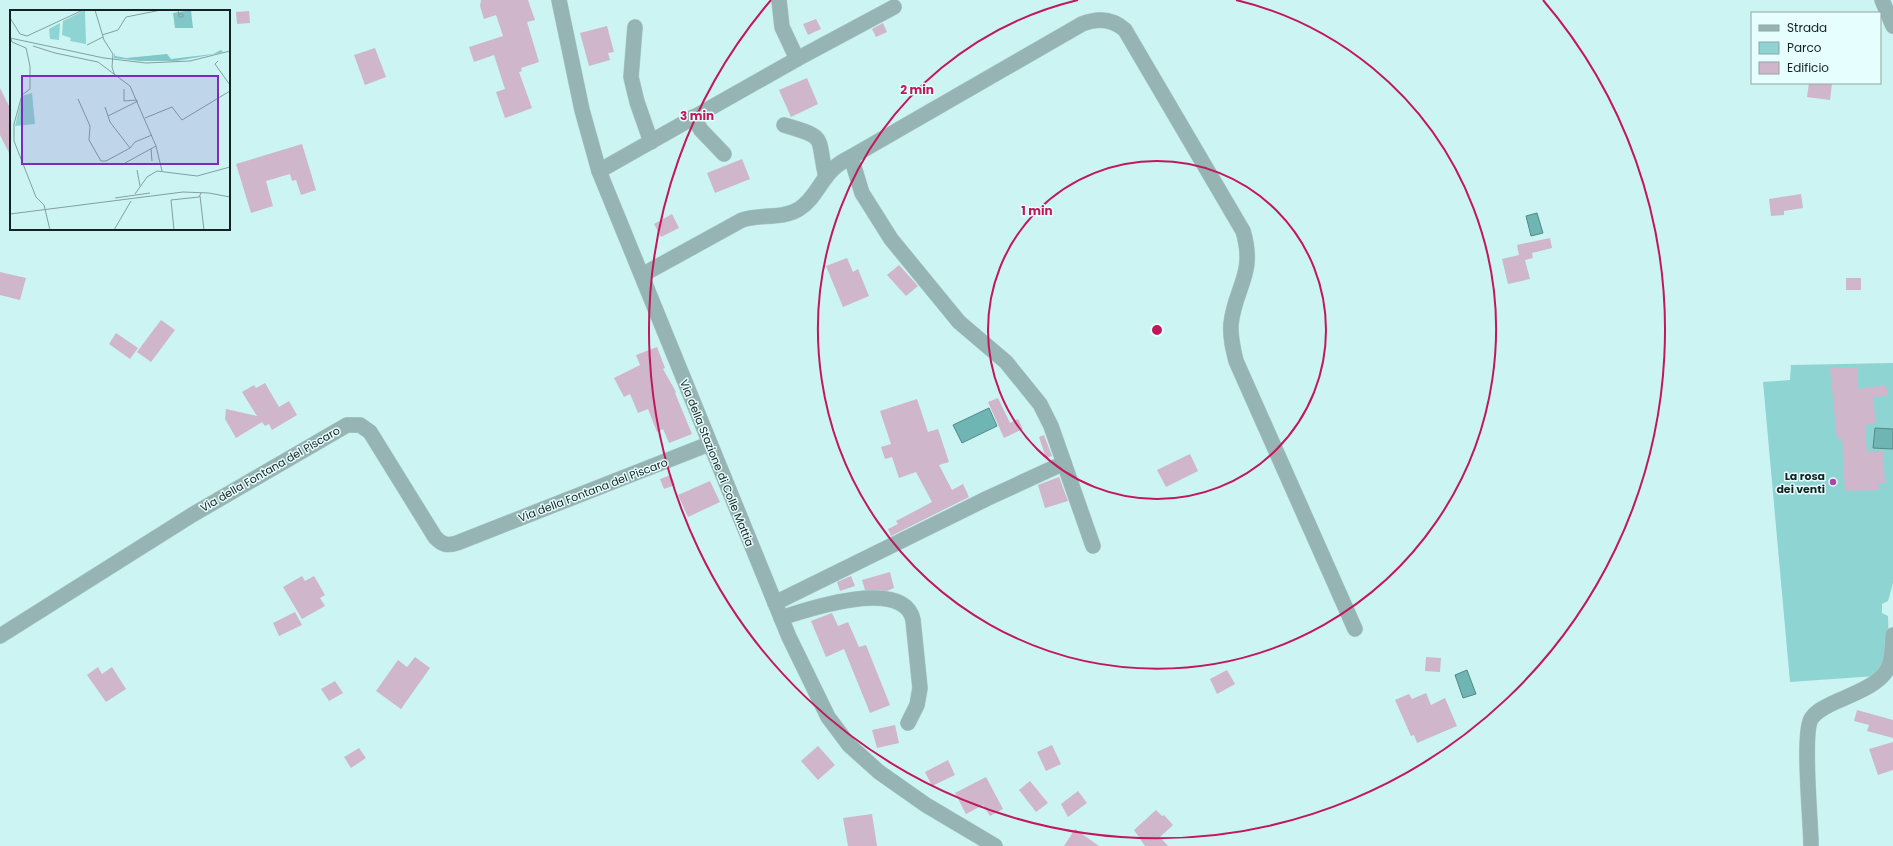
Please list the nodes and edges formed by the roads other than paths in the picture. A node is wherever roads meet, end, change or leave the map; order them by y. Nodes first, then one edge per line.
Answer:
1 (559, 0) edge
2 (779, 0) edge
3 (1882, 0) edge
4 (894, 7) dead end
5 (1893, 26) edge
6 (635, 27) dead end
7 (797, 59) junction
8 (694, 117) junction
9 (784, 125) dead end
10 (651, 142) junction
11 (724, 154) dead end
12 (851, 157) junction
13 (599, 171) junction
14 (826, 177) junction
15 (642, 276) junction
16 (709, 444) junction
17 (1064, 464) junction
18 (1093, 546) dead end
19 (775, 603) junction
20 (781, 618) junction
21 (1355, 629) dead end
22 (1893, 635) edge
23 (0, 636) edge
24 (908, 723) dead end
25 (993, 845) edge
26 (1811, 846) edge

1 - 13 street, Via della Stazione di Colle Mattia
2 - 7 street
3 - 5 street
4 - 7 street
6 - 10 street
7 - 8 street
8 - 10 street
8 - 11 street
9 - 14 street
10 - 13 street
12 - 14 street
12 - 17 street
12 - 21 street
13 - 15 street, Via della Stazione di Colle Mattia
14 - 15 street
15 - 16 street, Via della Stazione di Colle Mattia
16 - 19 street, Via della Stazione di Colle Mattia
16 - 23 street, Via della Fontana del Piscaro
17 - 18 street
17 - 19 street
19 - 20 street, Via della Stazione di Colle Mattia
20 - 24 street
20 - 25 street, Via della Stazione di Colle Mattia
22 - 26 street

